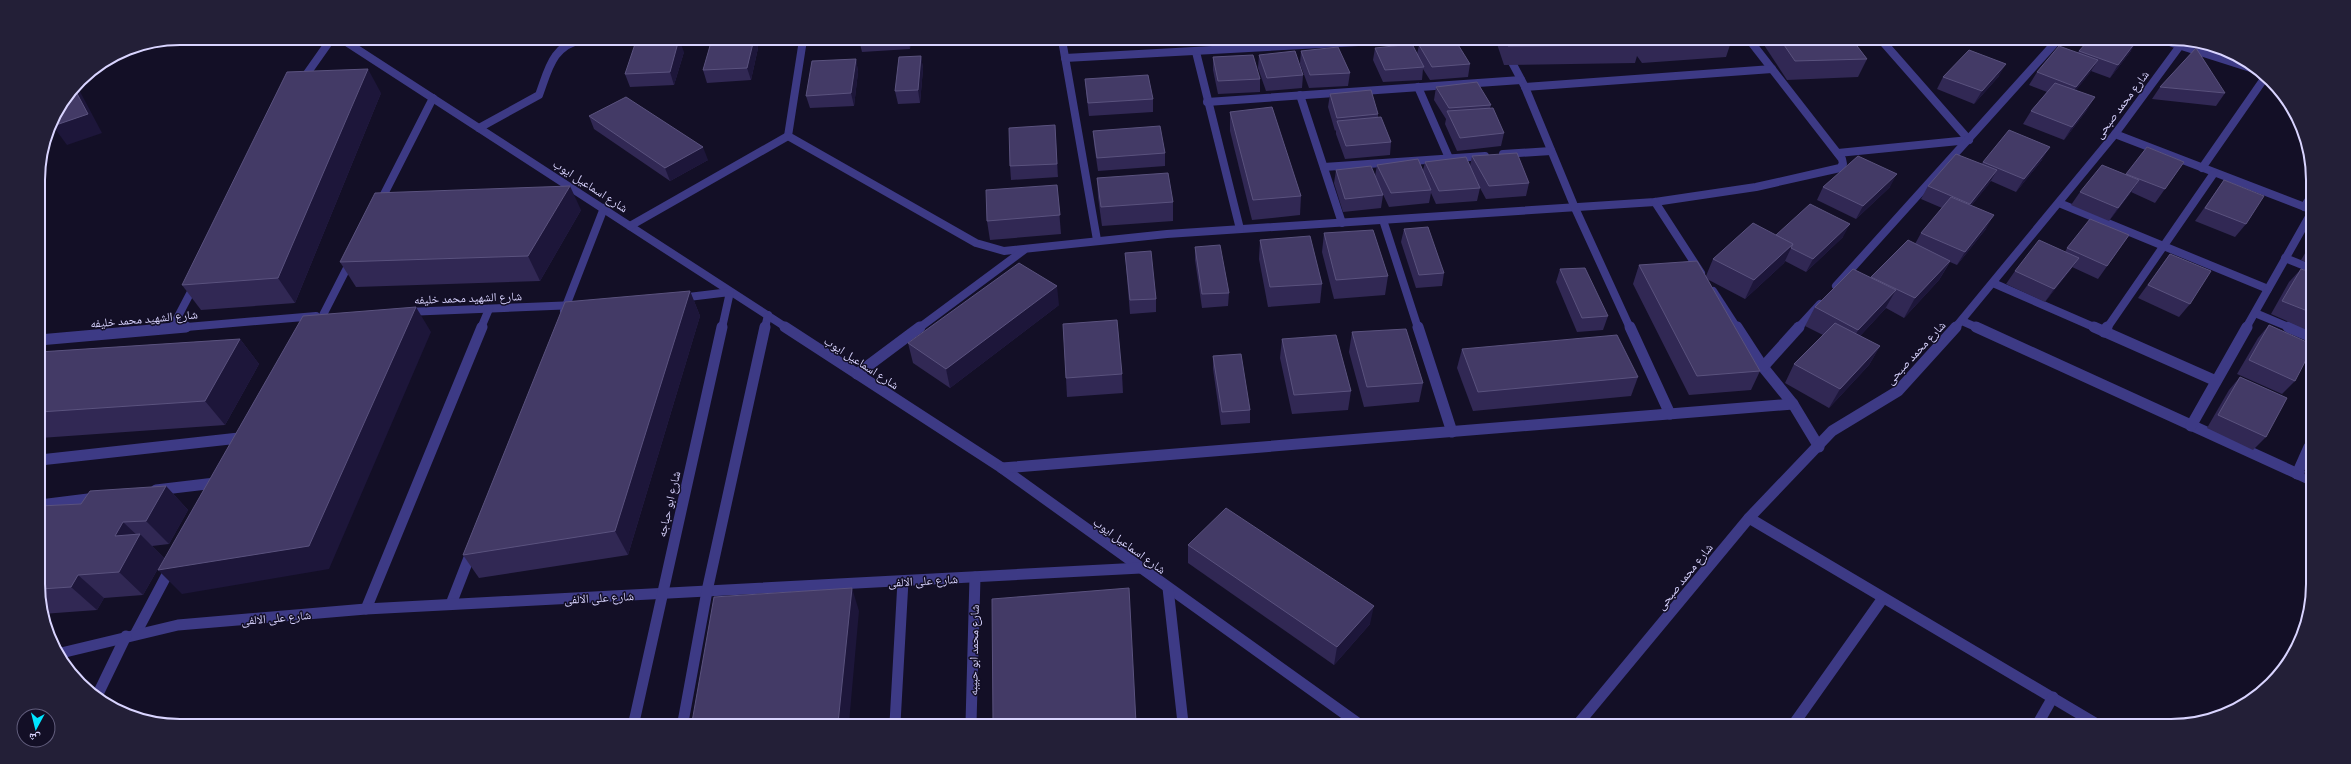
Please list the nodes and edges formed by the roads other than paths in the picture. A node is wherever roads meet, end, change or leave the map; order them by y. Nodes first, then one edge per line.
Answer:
1 (327, 45) edge
2 (351, 45) edge
3 (565, 45) edge
4 (802, 45) edge
5 (1063, 45) edge
6 (1224, 45) edge
7 (1291, 45) edge
8 (1503, 45) edge
9 (1753, 45) edge
10 (1886, 45) edge
11 (2052, 45) edge
12 (2177, 45) edge
13 (2183, 46) edge
14 (1225, 50) junction
15 (1196, 52) junction
16 (1065, 58) junction
17 (2242, 65) edge
18 (1772, 69) junction
19 (2263, 81) edge
20 (1523, 84) junction
21 (1418, 87) junction
22 (298, 88) edge
23 (1300, 95) junction
24 (433, 98) junction
25 (1207, 102) junction
26 (478, 128) junction
27 (2115, 134) junction
28 (788, 136) junction
29 (1969, 140) junction
30 (1551, 151) junction
31 (1838, 153) junction
32 (1449, 158) junction
33 (1324, 167) junction
34 (2202, 168) junction
35 (2214, 172) junction
36 (578, 201) dead end
37 (593, 201) junction
38 (1655, 202) junction
39 (2059, 203) junction
40 (604, 208) junction
41 (1575, 208) junction
42 (2306, 210) edge
43 (374, 214) edge
44 (2306, 215) edge
45 (1383, 220) junction
46 (1342, 223) junction
47 (630, 226) junction
48 (1240, 229) junction
49 (1097, 240) junction
50 (2164, 246) junction
51 (1025, 249) junction
52 (354, 254) edge
53 (2285, 258) junction
54 (2306, 266) edge
55 (201, 273) edge
56 (1993, 283) junction
57 (2268, 289) junction
58 (730, 292) junction
59 (666, 299) edge
60 (589, 304) edge
61 (566, 306) junction
62 (489, 309) junction
63 (394, 312) edge
64 (2255, 313) junction
65 (768, 315) junction
66 (305, 317) junction
67 (560, 320) edge
68 (1962, 321) junction
69 (172, 328) junction
70 (298, 330) edge
71 (2104, 332) junction
72 (2306, 335) edge
73 (45, 339) edge
74 (1763, 367) junction
75 (857, 374) junction
76 (2216, 382) junction
77 (1793, 404) junction
78 (1670, 414) junction
79 (2191, 426) junction
80 (1452, 432) junction
81 (1819, 447) junction
82 (232, 451) edge
83 (2306, 454) edge
84 (45, 459) edge
85 (1002, 468) junction
86 (2297, 474) junction
87 (2306, 478) edge
88 (147, 491) edge
89 (109, 496) edge
90 (208, 496) edge
91 (45, 504) edge
92 (1748, 518) junction
93 (476, 539) edge
94 (176, 558) edge
95 (1141, 568) junction
96 (975, 577) junction
97 (903, 581) junction
98 (1168, 588) junction
99 (707, 591) junction
100 (661, 594) junction
101 (1883, 598) junction
102 (451, 604) junction
103 (366, 609) junction
104 (131, 635) junction
105 (63, 652) edge
106 (99, 692) edge
107 (2053, 698) junction
108 (635, 719) edge
109 (685, 719) edge
110 (895, 719) edge
111 (971, 719) edge
112 (1182, 719) edge
113 (1352, 719) edge
114 (1582, 719) edge
115 (1797, 719) edge
116 (2041, 719) edge
117 (2088, 719) edge

1 - 22 street
2 - 24 street, شارع اسماعيل ايوب
3 - 26 street
4 - 28 street
5 - 16 street
6 - 14 street
7 - 14 street
8 - 20 street
9 - 18 street
10 - 29 street
11 - 29 street
12 - 27 street, شارع محمد صبحى
13 - 17 street
14 - 15 street
15 - 16 street
15 - 25 street
16 - 49 street
18 - 20 street
18 - 31 street
19 - 34 street
20 - 21 street
20 - 30 street
21 - 23 street
21 - 32 street
23 - 25 street
23 - 33 street
24 - 26 street, شارع اسماعيل ايوب
24 - 43 street
25 - 48 street
26 - 37 street, شارع اسماعيل ايوب
27 - 34 street
27 - 39 street, شارع محمد صبحى
28 - 47 street
28 - 51 street
29 - 31 street
29 - 74 street
30 - 32 street
30 - 41 street
31 - 38 street
32 - 33 street
33 - 46 street
34 - 35 street
35 - 42 street
35 - 50 street
36 - 37 street
37 - 40 street, شارع اسماعيل ايوب
38 - 41 street
38 - 74 street
39 - 50 street
39 - 56 street, شارع محمد صبحى
40 - 47 street, شارع اسماعيل ايوب
40 - 61 street
41 - 45 street
41 - 78 street
44 - 53 street
45 - 46 street
45 - 80 street
46 - 48 street
47 - 58 street, شارع اسماعيل ايوب
48 - 49 street
49 - 51 street
50 - 57 street
50 - 71 street
51 - 75 street
52 - 66 street, شارع الشهيد محمد خليفه
53 - 54 street
53 - 57 street
55 - 69 street
56 - 68 street, شارع محمد صبحى
56 - 71 street
57 - 64 street
58 - 59 street
58 - 65 street, شارع اسماعيل ايوب
58 - 100 street, شارع ابو حباجه
60 - 61 street, شارع الشهيد محمد خليفه
61 - 62 street, شارع الشهيد محمد خليفه
61 - 67 street
62 - 63 street, شارع الشهيد محمد خليفه
62 - 103 street
64 - 72 street
64 - 76 street
65 - 75 street, شارع اسماعيل ايوب
65 - 99 street
66 - 69 street, شارع الشهيد محمد خليفه
66 - 70 street
68 - 79 street
68 - 81 street, شارع محمد صبحى
69 - 73 street, شارع الشهيد محمد خليفه
71 - 76 street
74 - 77 street
75 - 85 street, شارع اسماعيل ايوب
76 - 79 street
77 - 78 street
77 - 81 street
78 - 80 street
79 - 86 street
80 - 85 street
81 - 92 street, شارع محمد صبحى
82 - 84 street
83 - 86 street
85 - 95 street, شارع اسماعيل ايوب
86 - 87 street
88 - 90 street
89 - 91 street
92 - 101 street
92 - 114 street, شارع محمد صبحى
93 - 102 street
94 - 104 street
95 - 96 street, شارع على الالفى
95 - 98 street, شارع اسماعيل ايوب
96 - 97 street, شارع على الالفى
96 - 111 street, شارع محمد ابو حبيبه
97 - 99 street, شارع على الالفى
97 - 110 street
98 - 112 street
98 - 113 street, شارع اسماعيل ايوب
99 - 100 street, شارع على الالفى
99 - 109 street
100 - 102 street, شارع على الالفى
100 - 108 street, شارع ابو حباجه
101 - 107 street
101 - 115 street
102 - 103 street, شارع على الالفى
103 - 104 street, شارع على الالفى
104 - 105 street, شارع على الالفى
104 - 106 street
107 - 116 street
107 - 117 street

